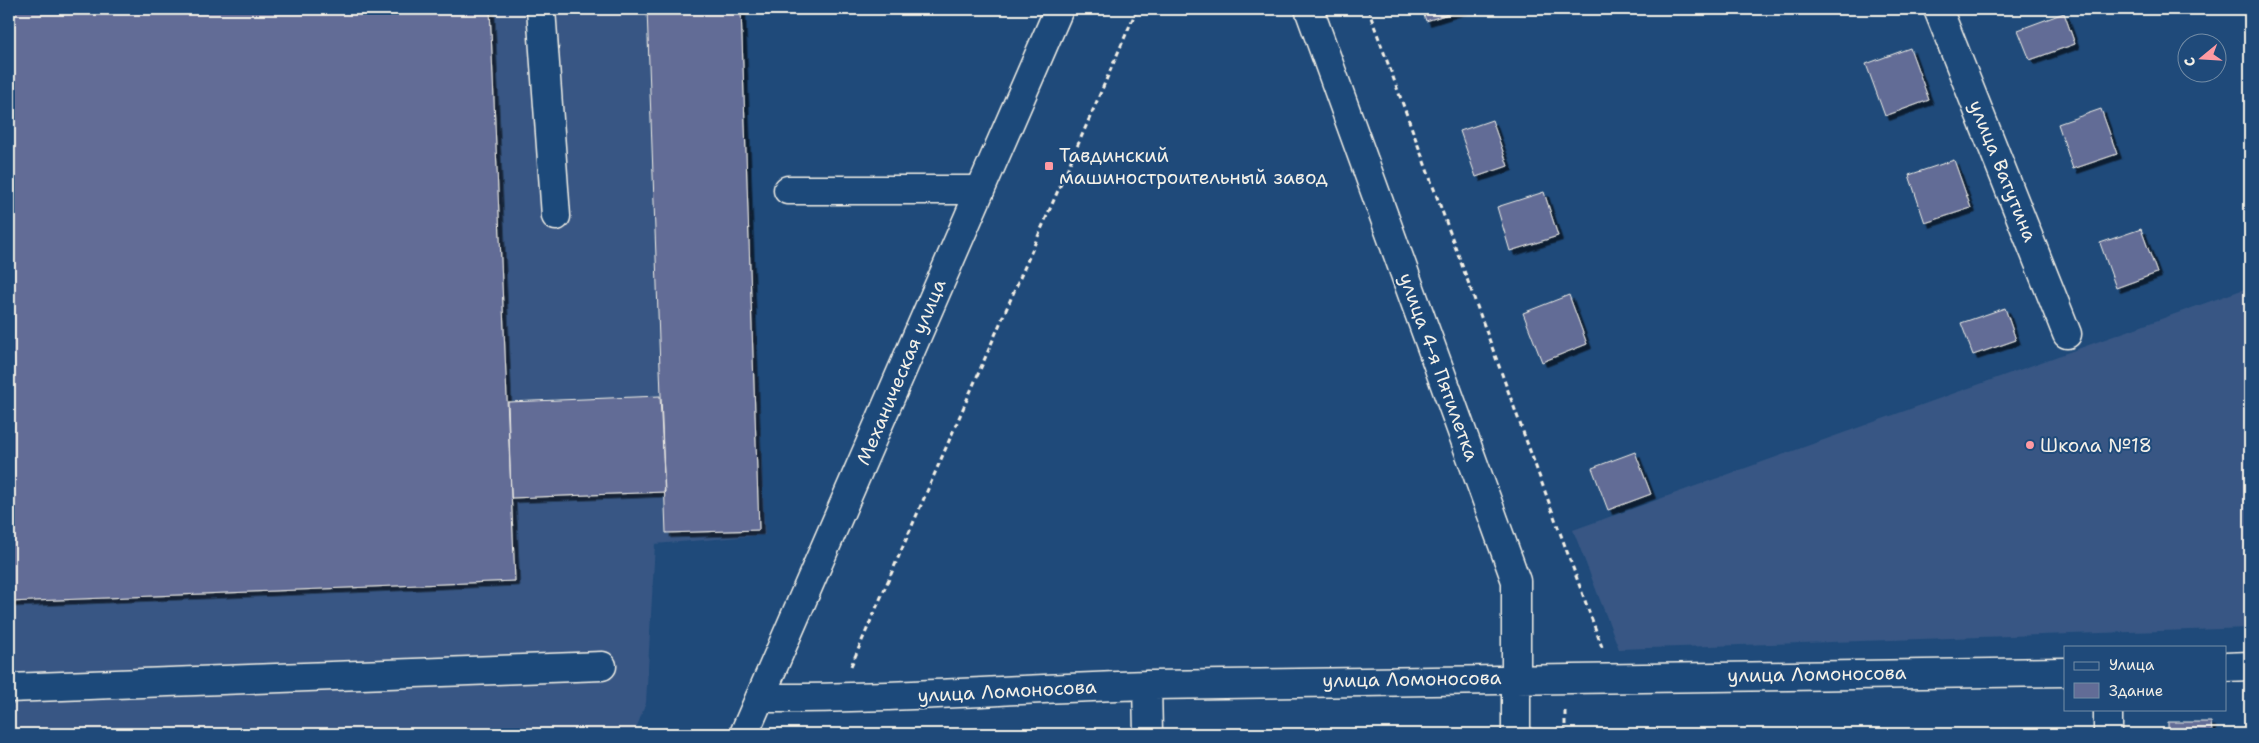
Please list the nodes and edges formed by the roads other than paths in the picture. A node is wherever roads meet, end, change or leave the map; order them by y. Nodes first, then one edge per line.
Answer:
1 (541, 9) edge
2 (1059, 9) edge
3 (1309, 9) edge
4 (1938, 9) edge
5 (788, 190) dead end
6 (980, 190) junction
7 (556, 216) dead end
8 (2067, 334) dead end
9 (602, 666) dead end
10 (2250, 666) edge
11 (2226, 667) edge
12 (2064, 672) edge
13 (1515, 677) junction
14 (1147, 685) junction
15 (9, 688) edge
16 (760, 698) junction
17 (2108, 710) edge
18 (744, 734) edge
19 (1148, 734) edge
20 (1516, 734) edge
21 (2108, 734) edge

1 - 7 street
2 - 6 street, Механическая улица
3 - 13 street, улица 4-я Пятилетка
4 - 8 street, улица Ватутина
5 - 6 street
6 - 16 street, Механическая улица
9 - 15 street
10 - 11 street
12 - 13 street, улица Ломоносова
13 - 14 street, улица Ломоносова
13 - 20 street, улица 4-я Пятилетка
14 - 16 street, улица Ломоносова
14 - 19 street
16 - 18 street, Механическая улица
17 - 21 street

